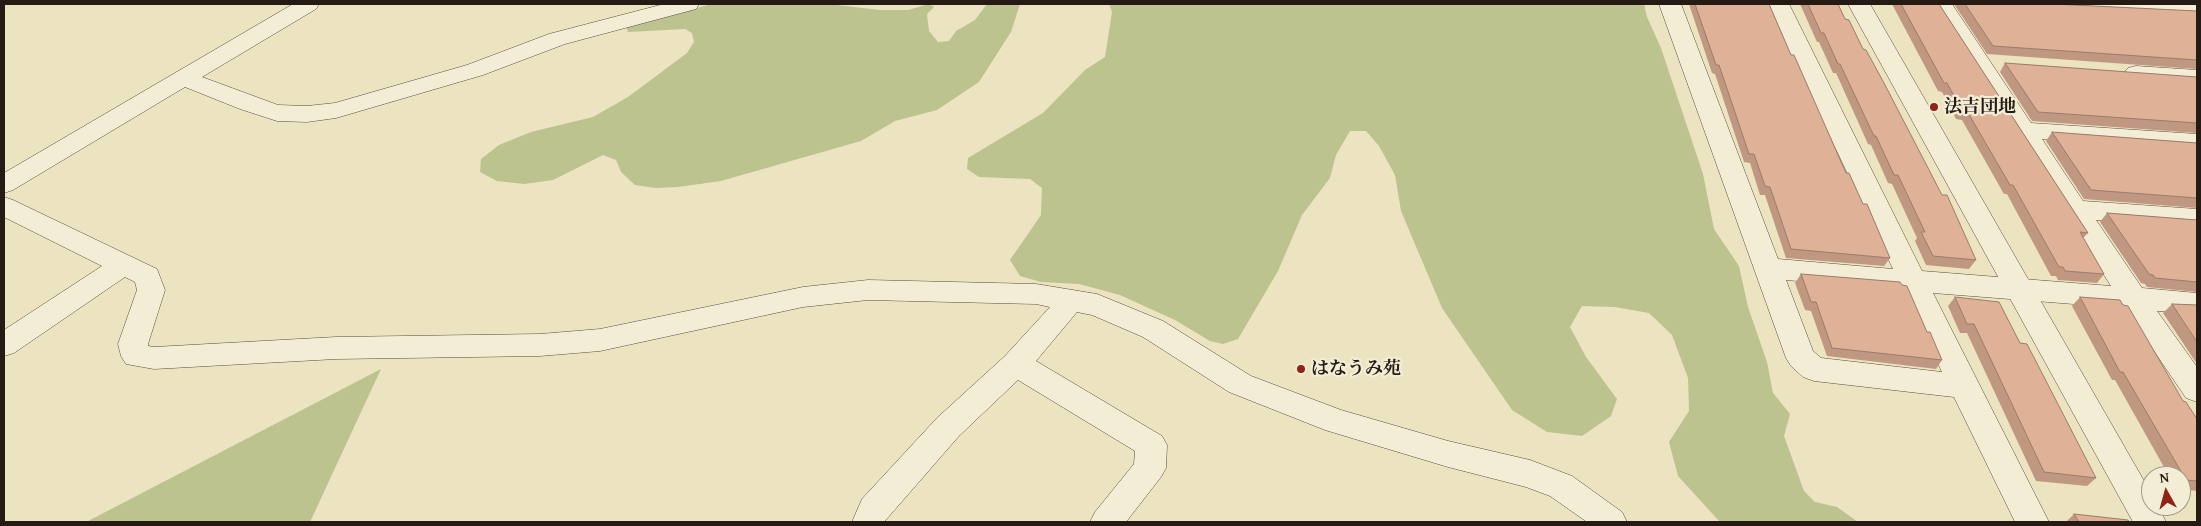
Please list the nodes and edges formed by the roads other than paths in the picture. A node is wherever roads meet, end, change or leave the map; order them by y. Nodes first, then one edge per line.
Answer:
1 (308, 4) edge
2 (688, 4) edge
3 (1670, 4) edge
4 (1778, 4) edge
5 (1859, 4) edge
6 (1941, 4) edge
7 (2050, 4) edge
8 (2197, 12) edge
9 (1980, 62) junction
10 (2009, 64) edge
11 (2118, 72) edge
12 (2197, 77) edge
13 (183, 78) junction
14 (2024, 130) junction
15 (2197, 142) edge
16 (4, 184) edge
17 (4, 206) edge
18 (2075, 209) junction
19 (2197, 218) edge
20 (123, 265) junction
21 (1767, 268) junction
22 (1914, 281) junction
23 (2019, 290) junction
24 (2133, 298) junction
25 (1070, 300) junction
26 (2197, 303) edge
27 (4, 345) edge
28 (1016, 364) junction
29 (1964, 386) junction
30 (2197, 390) edge
31 (868, 522) edge
32 (1107, 522) edge
33 (1610, 522) edge
34 (2032, 522) edge
35 (2150, 522) edge

1 - 13 street
2 - 13 street
3 - 21 street
4 - 22 street
5 - 23 street
6 - 9 street
7 - 8 street
9 - 10 street
9 - 14 street
11 - 12 street
13 - 16 street
14 - 15 street
14 - 18 street
17 - 20 street
18 - 19 street
18 - 24 street
20 - 25 street
20 - 27 street
21 - 22 street
21 - 29 street
22 - 23 street
22 - 29 street
23 - 24 street
23 - 35 street
24 - 26 street
24 - 30 street
25 - 28 street
25 - 33 street
28 - 31 street
28 - 32 street
29 - 34 street

